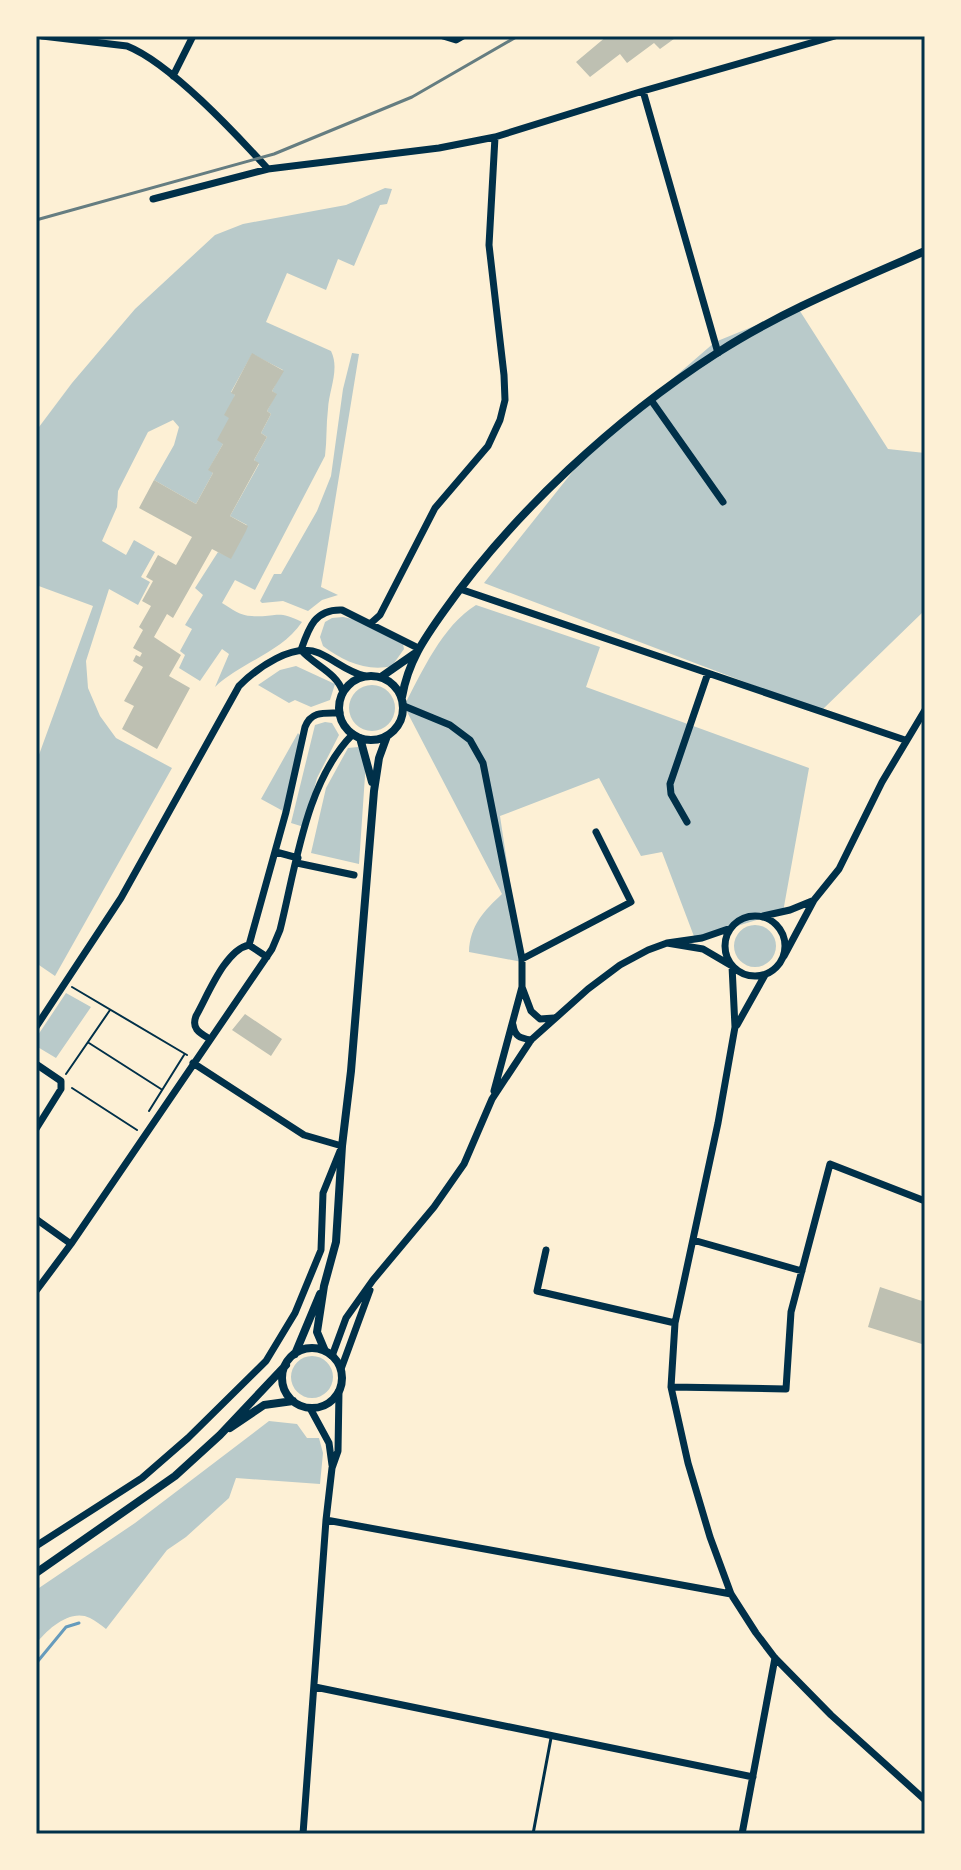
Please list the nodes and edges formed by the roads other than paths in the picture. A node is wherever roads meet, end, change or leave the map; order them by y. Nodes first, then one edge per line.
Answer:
1 (42, 36) edge
2 (193, 36) edge
3 (443, 36) edge
4 (835, 36) edge
5 (459, 38) edge
6 (173, 76) junction
7 (643, 91) junction
8 (495, 137) junction
9 (268, 169) junction
10 (153, 199) dead end
11 (925, 251) edge
12 (718, 353) junction
13 (651, 400) junction
14 (723, 502) dead end
15 (460, 589) junction
16 (371, 623) junction
17 (301, 650) junction
18 (416, 650) junction
19 (708, 673) junction
20 (365, 676) junction
21 (381, 677) junction
22 (343, 692) junction
23 (403, 702) junction
24 (925, 710) edge
25 (340, 713) junction
26 (356, 736) junction
27 (387, 736) junction
28 (905, 740) junction
29 (374, 791) junction
30 (687, 822) dead end
31 (596, 832) dead end
32 (276, 852) junction
33 (298, 861) junction
34 (354, 875) dead end
35 (814, 900) junction
36 (761, 916) junction
37 (731, 928) junction
38 (667, 943) junction
39 (249, 945) junction
40 (784, 956) junction
41 (267, 957) junction
42 (522, 959) junction
43 (732, 966) junction
44 (765, 975) junction
45 (522, 987) junction
46 (556, 1017) junction
47 (513, 1023) junction
48 (36, 1027) edge
49 (735, 1027) junction
50 (210, 1039) junction
51 (531, 1040) junction
52 (194, 1062) junction
53 (36, 1064) edge
54 (492, 1099) junction
55 (36, 1129) edge
56 (342, 1146) junction
57 (925, 1201) edge
58 (36, 1219) edge
59 (693, 1240) junction
60 (71, 1244) junction
61 (546, 1250) dead end
62 (802, 1271) junction
63 (373, 1280) junction
64 (324, 1286) junction
65 (36, 1291) edge
66 (675, 1323) junction
67 (295, 1354) junction
68 (328, 1354) junction
69 (286, 1365) junction
70 (341, 1369) junction
71 (671, 1387) junction
72 (339, 1391) junction
73 (293, 1401) junction
74 (310, 1408) junction
75 (220, 1435) junction
76 (332, 1468) junction
77 (326, 1520) junction
78 (36, 1546) edge
79 (36, 1573) edge
80 (731, 1594) junction
81 (775, 1658) junction
82 (315, 1687) junction
83 (552, 1734) junction
84 (753, 1777) junction
85 (925, 1800) edge
86 (303, 1834) edge
87 (533, 1834) edge
88 (742, 1834) edge

1 - 6 street
2 - 6 street
3 - 5 street
4 - 7 street
6 - 9 street
7 - 8 street
7 - 12 street
8 - 9 street
8 - 16 street
9 - 10 street
11 - 12 street
12 - 13 street
13 - 14 street
13 - 15 street
15 - 18 street
15 - 19 street
16 - 17 street
16 - 18 street
17 - 20 street
17 - 22 street
17 - 48 street
18 - 21 street
18 - 23 street
19 - 28 street
19 - 30 street
20 - 21 street
20 - 22 street
21 - 23 street
22 - 25 street
23 - 27 street
23 - 42 street
24 - 28 street
25 - 26 street
25 - 32 street
26 - 27 street
26 - 29 street
26 - 33 street
27 - 29 street
28 - 35 street
29 - 56 street
31 - 42 street
32 - 33 street
32 - 39 street
33 - 34 street
33 - 41 street
35 - 36 street
35 - 40 street
36 - 37 street
36 - 40 street
37 - 38 street
37 - 43 street
38 - 43 street
38 - 46 street
39 - 41 street
39 - 50 street
40 - 44 street
41 - 50 street
42 - 45 street
43 - 44 street
43 - 49 street
44 - 49 street
45 - 46 street
45 - 47 street
46 - 51 street
47 - 51 street
47 - 54 street
49 - 59 street
50 - 52 street
51 - 54 street
52 - 56 street
52 - 60 street
53 - 55 street
54 - 63 street
56 - 64 street
56 - 78 street
57 - 62 street
58 - 60 street
59 - 62 street
59 - 66 street
60 - 65 street
61 - 66 street
62 - 71 street
63 - 68 street
63 - 70 street
64 - 67 street
64 - 68 street
66 - 71 street
67 - 68 street
67 - 69 street
68 - 70 street
69 - 73 street
69 - 75 street
70 - 72 street
71 - 80 street
72 - 74 street
72 - 76 street
73 - 74 street
73 - 75 street
74 - 76 street
75 - 79 street
76 - 77 street
77 - 80 street
77 - 82 street
80 - 81 street
81 - 84 street
81 - 85 street
82 - 83 street
82 - 86 street
83 - 84 street
83 - 87 lane
84 - 88 street

